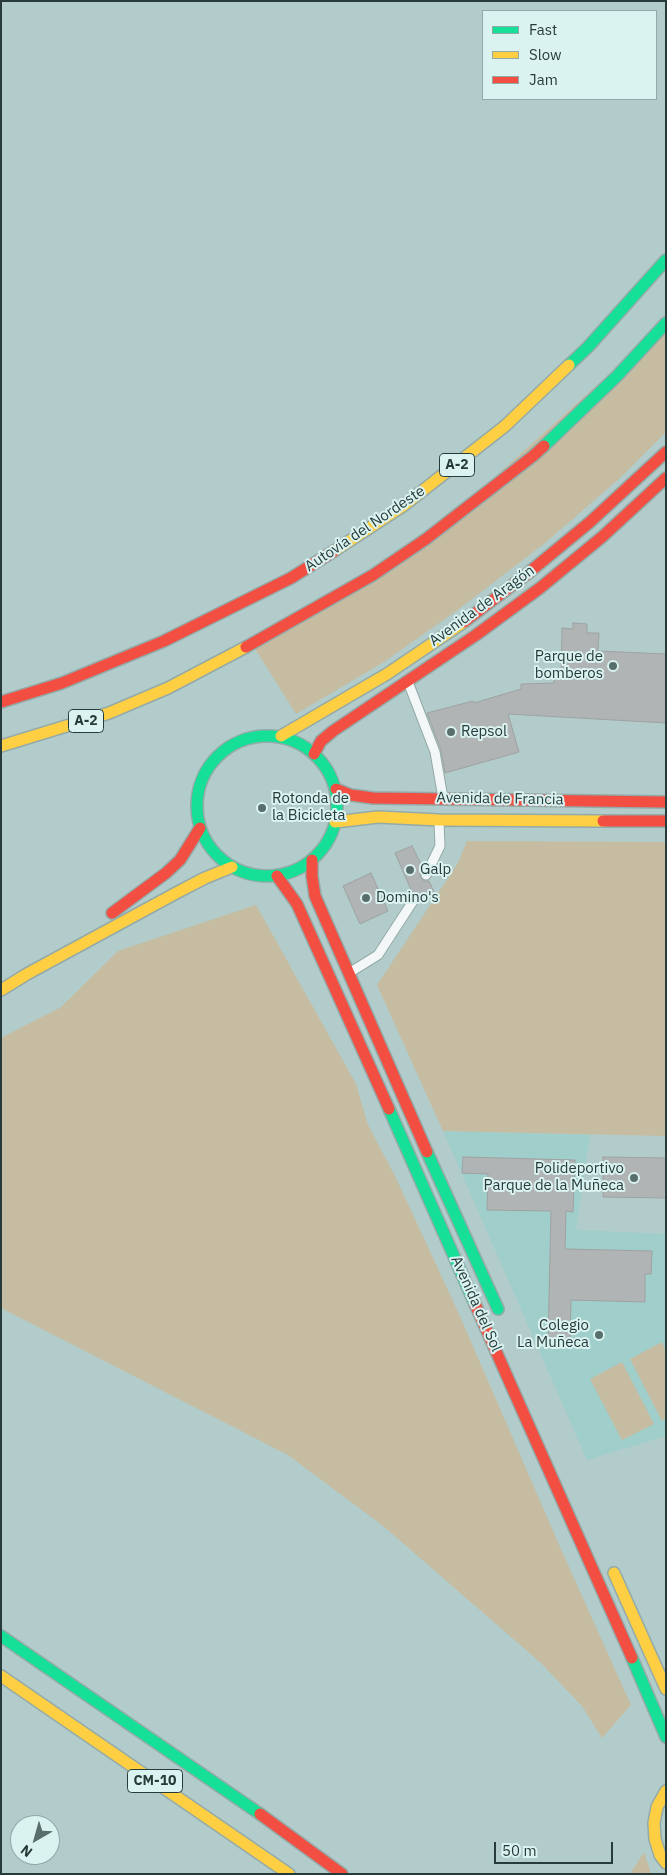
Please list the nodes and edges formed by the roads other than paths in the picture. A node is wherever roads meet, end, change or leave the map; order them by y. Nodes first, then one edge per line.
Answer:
1 (666, 260) edge
2 (666, 323) edge
3 (666, 452) edge
4 (666, 478) edge
5 (164, 641) junction
6 (79, 663) dead end
7 (408, 682) junction
8 (1, 702) edge
9 (281, 736) junction
10 (1, 746) edge
11 (314, 754) junction
12 (336, 789) junction
13 (443, 799) junction
14 (666, 802) edge
15 (439, 820) junction
16 (666, 821) edge
17 (335, 822) junction
18 (200, 828) junction
19 (312, 860) junction
20 (232, 867) junction
21 (426, 875) dead end
22 (277, 876) junction
23 (415, 898) dead end
24 (349, 973) junction
25 (26, 974) junction
26 (1, 990) edge
27 (503, 1321) dead end
28 (610, 1565) dead end
29 (1, 1636) edge
30 (1, 1676) edge
31 (666, 1689) edge
32 (666, 1737) edge
33 (666, 1791) edge
34 (666, 1863) edge
35 (289, 1874) edge
36 (342, 1874) edge

1 - 5 main road, Autovía del Nordeste / A-2
2 - 10 main road, A-2
3 - 9 main road, Avenida de Aragón
4 - 7 main road, Avenida de Aragón
5 - 6 main road
5 - 8 main road, Autovía del Nordeste / A-2
7 - 11 main road, Avenida de Aragón
7 - 13 lane
9 - 11 main road
9 - 18 main road
11 - 12 main road
12 - 13 main road, Avenida de Francia
12 - 17 main road
13 - 14 main road, Avenida de Francia
15 - 16 main road, Avenida de Francia
15 - 17 main road, Avenida de Francia
15 - 21 lane
17 - 19 main road
18 - 20 main road
18 - 25 main road
19 - 22 main road
19 - 24 main road, Avenida del Sol
20 - 22 main road
20 - 25 main road
22 - 32 main road, Avenida del Sol
23 - 24 lane
24 - 27 main road, Avenida del Sol
25 - 26 main road
28 - 31 main road
29 - 36 main road, CM-10
30 - 35 main road, CM-10
33 - 34 main road

